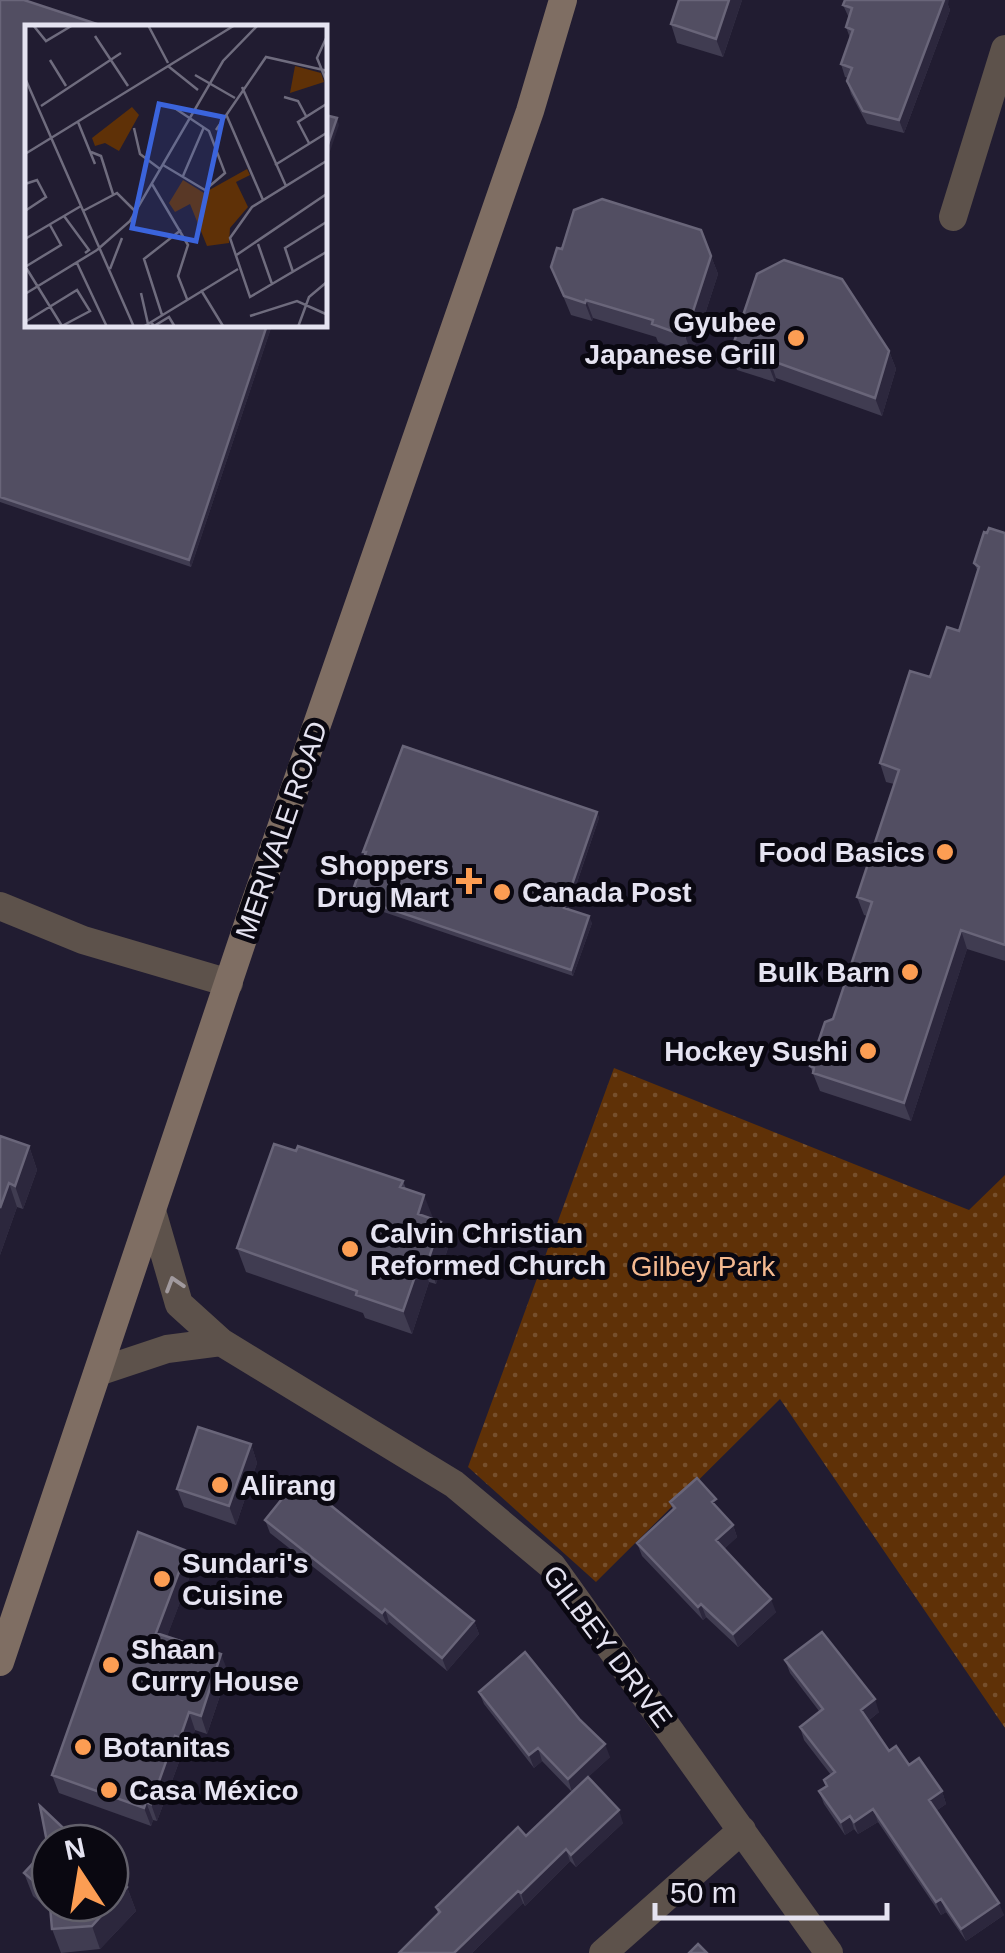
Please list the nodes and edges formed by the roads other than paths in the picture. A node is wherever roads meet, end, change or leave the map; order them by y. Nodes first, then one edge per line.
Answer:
1 (563, 0) edge
2 (1005, 49) edge
3 (953, 216) dead end
4 (0, 906) edge
5 (229, 983) junction
6 (152, 1212) junction
7 (221, 1342) junction
8 (98, 1372) junction
9 (0, 1662) edge
10 (742, 1830) junction
11 (603, 1953) edge
12 (829, 1953) edge

1 - 5 main road, MERIVALE ROAD
2 - 3 street
4 - 5 street
5 - 6 main road, MERIVALE ROAD
7 -> 6 street, GILBEY DRIVE
6 - 8 main road, MERIVALE ROAD
7 - 8 street
7 - 10 street, GILBEY DRIVE
8 - 9 main road, MERIVALE ROAD
10 - 11 street
10 - 12 street, GILBEY DRIVE

